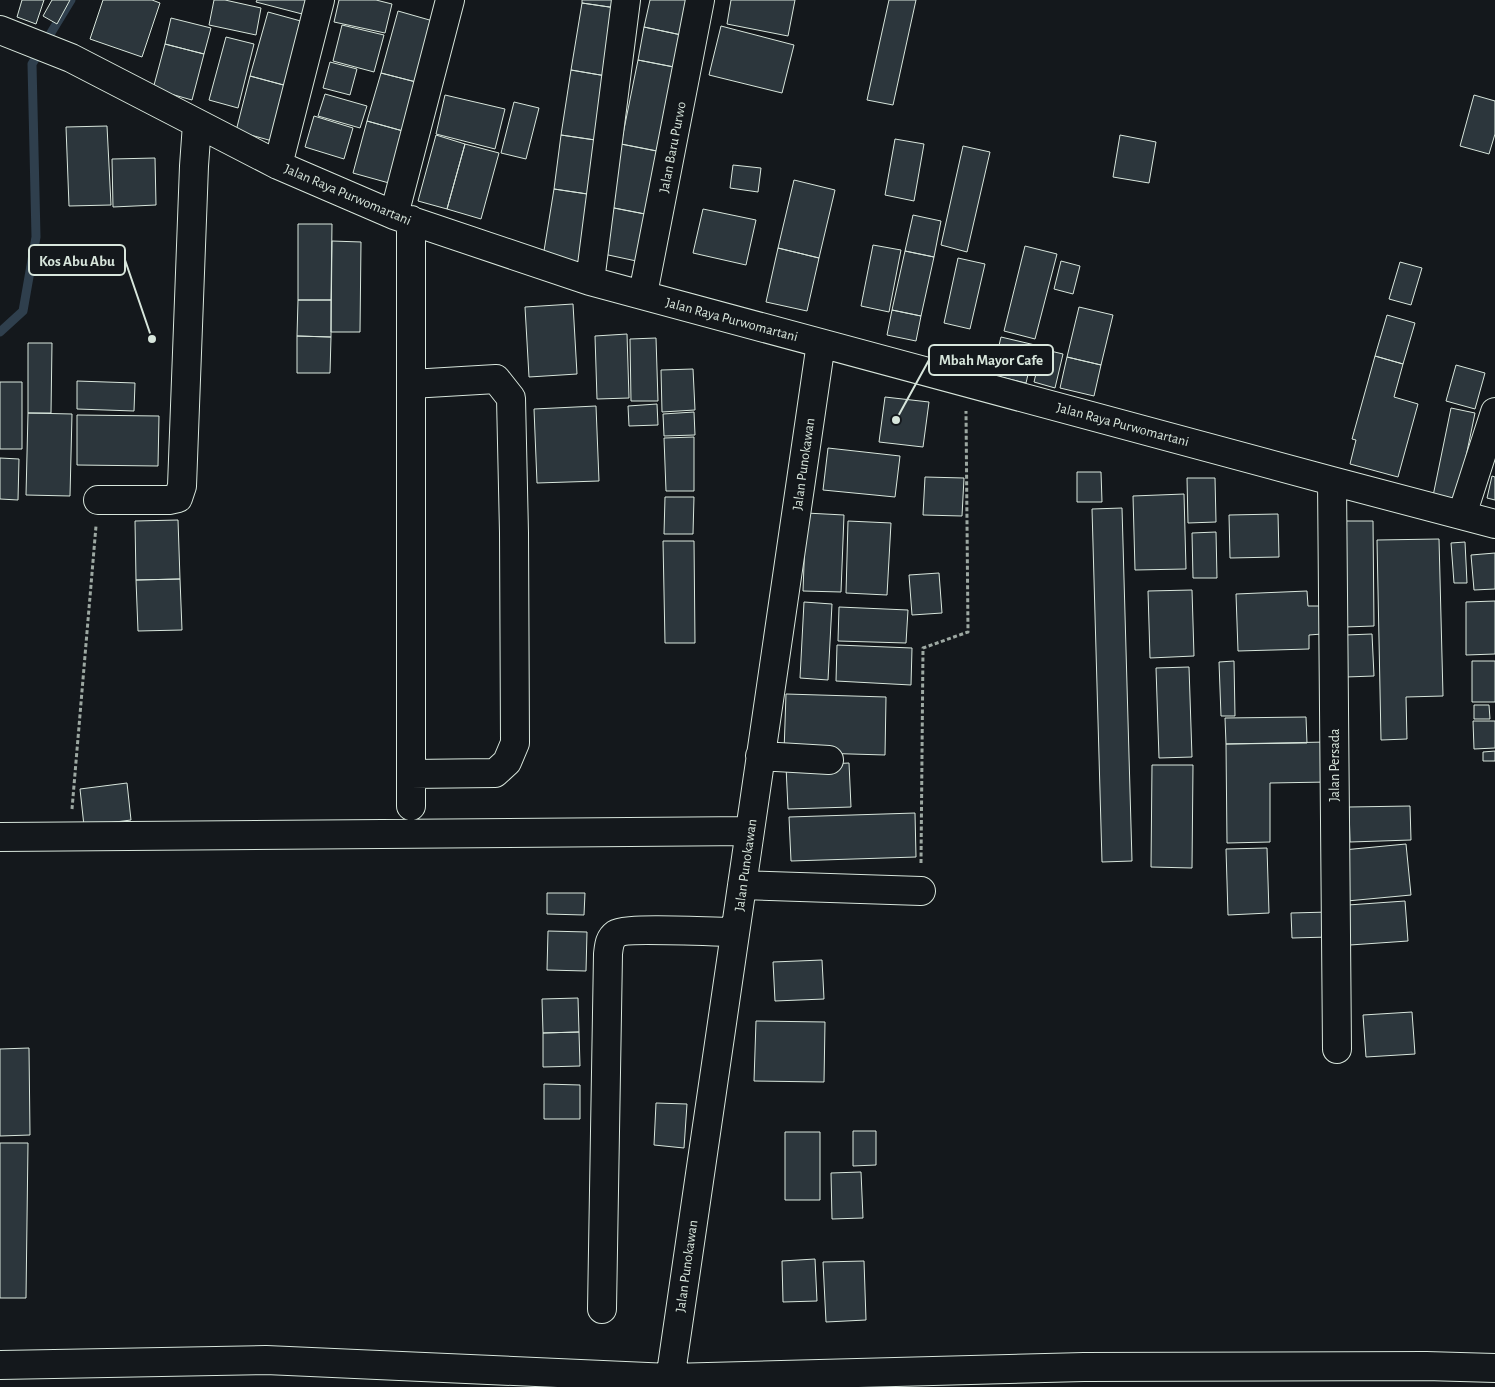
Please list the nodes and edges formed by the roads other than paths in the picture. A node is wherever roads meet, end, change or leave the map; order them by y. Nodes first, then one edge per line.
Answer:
1 (320, 0) edge
2 (450, 0) edge
3 (626, 0) edge
4 (700, 0) edge
5 (12, 35) edge
6 (197, 124) junction
7 (278, 165) junction
8 (403, 218) junction
9 (590, 281) junction
10 (643, 294) junction
11 (820, 343) junction
12 (411, 384) junction
13 (1495, 412) edge
14 (1332, 481) junction
15 (98, 500) road end
16 (1462, 515) junction
17 (1495, 524) edge
18 (760, 756) junction
19 (829, 760) dead end
20 (411, 774) junction
21 (411, 806) dead end
22 (750, 831) junction
23 (0, 837) edge
24 (742, 885) junction
25 (921, 891) road end
26 (735, 932) junction
27 (1337, 1049) dead end
28 (602, 1309) dead end
29 (0, 1365) edge
30 (1495, 1368) edge
31 (669, 1383) edge

1 - 7 street
2 - 8 street
3 - 9 street
4 - 10 street, Jalan Baru Purwo
5 - 6 street, Jalan Raya Purwomartani
6 - 7 street, Jalan Raya Purwomartani
6 - 15 street
7 - 8 street, Jalan Raya Purwomartani
8 - 9 street, Jalan Raya Purwomartani
8 - 12 street
9 - 10 street, Jalan Raya Purwomartani
10 - 11 street, Jalan Raya Purwomartani
11 - 14 street, Jalan Raya Purwomartani
11 - 18 street, Jalan Punokawan
12 - 20 street
12 - 20 street
13 - 16 street
14 - 16 street, Jalan Raya Purwomartani
14 - 27 street, Jalan Persada
16 - 17 street, Jalan Raya Purwomartani
18 - 19 street
18 - 22 street, Jalan Punokawan
20 - 21 street
22 - 23 street
22 - 24 street, Jalan Punokawan
24 - 25 street
24 - 26 street, Jalan Punokawan
26 - 28 street
26 - 31 street, Jalan Punokawan
29 - 31 street
30 - 31 street

